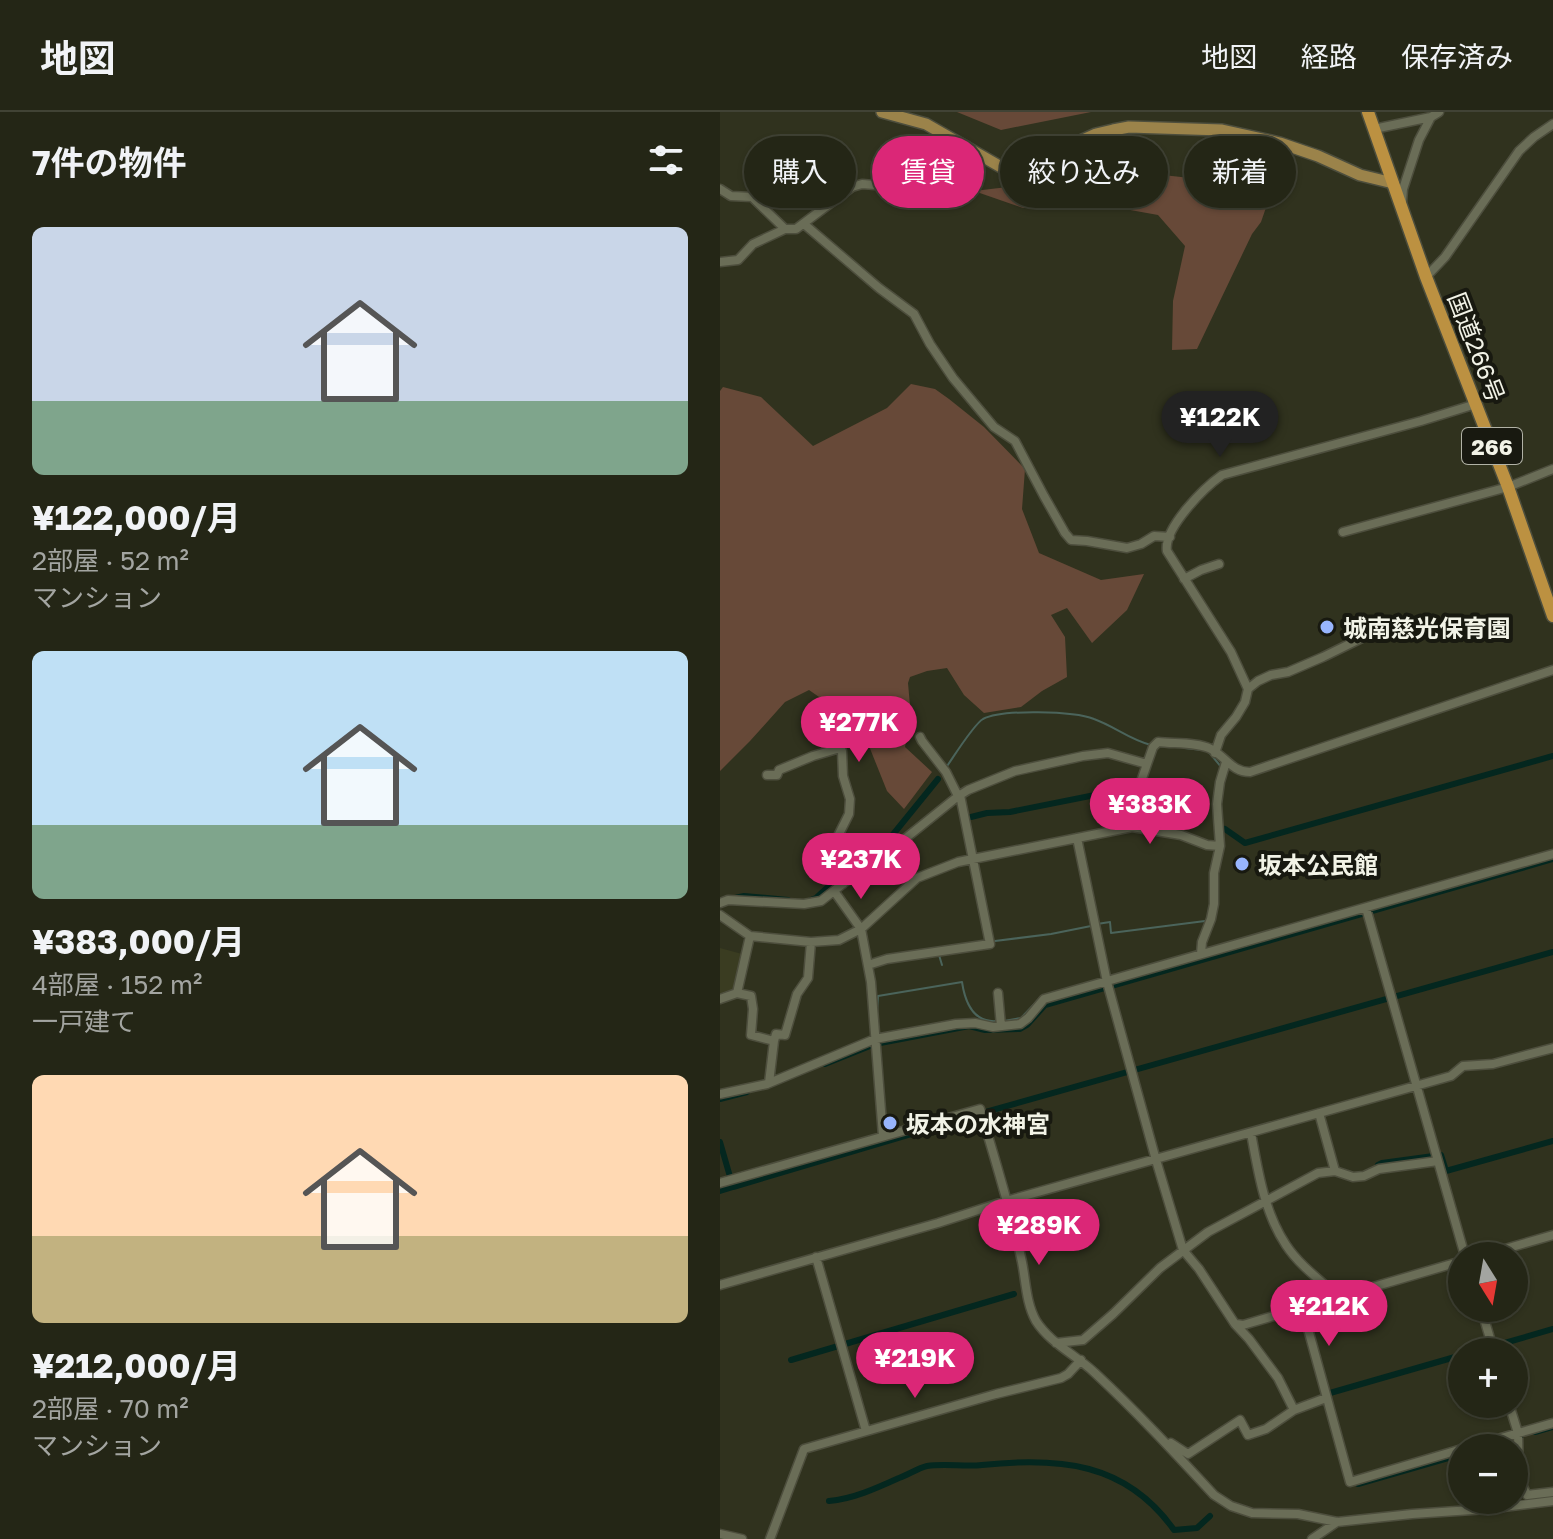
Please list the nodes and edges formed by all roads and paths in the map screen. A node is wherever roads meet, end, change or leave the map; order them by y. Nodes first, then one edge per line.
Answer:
1 (882, 112) edge
2 (1368, 112) edge
3 (1435, 114) edge
4 (1553, 124) edge
5 (1374, 129) junction
6 (946, 136) edge
7 (984, 158) edge
8 (1393, 183) junction
9 (872, 185) edge
10 (720, 189) edge
11 (1402, 208) junction
12 (804, 224) junction
13 (785, 229) junction
14 (720, 262) edge
15 (1426, 277) junction
16 (1476, 404) junction
17 (1553, 469) edge
18 (1508, 487) junction
19 (1343, 532) dead end
20 (1170, 537) junction
21 (1219, 564) dead end
22 (1184, 579) junction
23 (1553, 616) edge
24 (1370, 634) dead end
25 (1553, 670) edge
26 (1248, 689) junction
27 (920, 737) dead end
28 (1215, 753) junction
29 (1226, 762) junction
30 (1147, 764) junction
31 (767, 775) dead end
32 (959, 796) junction
33 (1132, 827) junction
34 (1077, 838) junction
35 (1220, 846) junction
36 (1553, 854) edge
37 (974, 859) junction
38 (843, 884) junction
39 (834, 891) junction
40 (720, 903) edge
41 (1366, 908) junction
42 (720, 915) edge
43 (861, 929) junction
44 (750, 936) junction
45 (811, 942) junction
46 (1201, 954) junction
47 (868, 965) junction
48 (1107, 982) junction
49 (737, 993) junction
50 (998, 993) dead end
51 (720, 999) edge
52 (1001, 1026) junction
53 (875, 1039) junction
54 (774, 1041) junction
55 (1553, 1048) edge
56 (769, 1083) junction
57 (1418, 1086) junction
58 (720, 1094) edge
59 (1319, 1113) junction
60 (1251, 1133) junction
61 (883, 1136) junction
62 (1156, 1160) junction
63 (1438, 1161) junction
64 (1335, 1171) junction
65 (720, 1183) edge
66 (1006, 1201) junction
67 (1266, 1201) junction
68 (1553, 1235) edge
69 (1461, 1242) edge
70 (1528, 1242) edge
71 (1183, 1250) junction
72 (816, 1257) junction
73 (1448, 1265) edge
74 (720, 1285) edge
75 (1339, 1297) junction
76 (1302, 1307) junction
77 (1235, 1324) junction
78 (1056, 1343) junction
79 (1081, 1360) junction
80 (1326, 1398) junction
81 (1294, 1410) junction
82 (1513, 1418) edge
83 (1553, 1423) edge
84 (866, 1431) junction
85 (1518, 1433) junction
86 (1515, 1434) edge
87 (1160, 1437) junction
88 (1448, 1454) edge
89 (1553, 1492) edge
90 (1553, 1501) edge
91 (1337, 1522) junction
92 (720, 1534) edge
93 (742, 1539) edge
94 (770, 1539) edge
95 (1312, 1539) edge

1 - 6 main road
2 - 5 highway, 266
3 - 5 street
3 - 11 street
4 - 15 street
5 - 8 highway, 266
7 - 8 main road
8 - 11 highway, 国道266号 / 266
9 - 12 street
10 - 13 street
11 - 15 highway, 国道266号 / 266
12 - 13 street
12 - 20 street
13 - 14 street
15 - 16 highway, 国道266号 / 266
16 - 18 highway, 国道266号 / 266
16 - 20 street
17 - 18 street
18 - 19 street
18 - 23 highway, 国道266号 / 266
20 - 22 street
21 - 22 street
22 - 26 street
24 - 26 street
25 - 29 street
26 - 28 street
27 - 32 street
28 - 29 street
28 - 30 street
29 - 35 street
30 - 32 street
30 - 33 street
31 - 38 street
32 - 37 street
32 - 38 street
33 - 34 street
33 - 35 street
34 - 37 street
34 - 48 street
35 - 46 street
36 - 41 street
37 - 43 street
37 - 47 street
38 - 39 street
39 - 40 street
39 - 43 street
41 - 46 street
41 - 57 street
42 - 44 street
43 - 45 street
43 - 47 street
44 - 45 street
44 - 49 street
45 - 54 street
46 - 48 street
47 - 53 street
48 - 52 street
48 - 62 street
49 - 51 street
49 - 54 street
50 - 52 street
52 - 53 street
53 - 56 street
53 - 61 street
54 - 56 street
55 - 57 street
56 - 58 street
57 - 59 street
57 - 63 street
59 - 60 street
59 - 64 street
60 - 62 street
60 - 67 street
61 - 65 street
61 - 66 street
62 - 66 street
62 - 71 street
63 - 64 street
63 - 69 street
64 - 67 street
66 - 72 street
66 - 78 street
67 - 71 street
67 - 75 street
68 - 70 street
71 - 77 street
71 - 78 street
72 - 74 street
72 - 84 street
73 - 75 street
75 - 76 street
76 - 77 street
76 - 80 street
77 - 81 street
78 - 79 street
79 - 84 street
79 - 87 street
80 - 81 street
80 - 88 street
81 - 87 street
82 - 85 street
83 - 85 street
84 - 94 street
85 - 86 street
85 - 89 street
87 - 91 street
90 - 91 street
91 - 95 street
92 - 93 street

